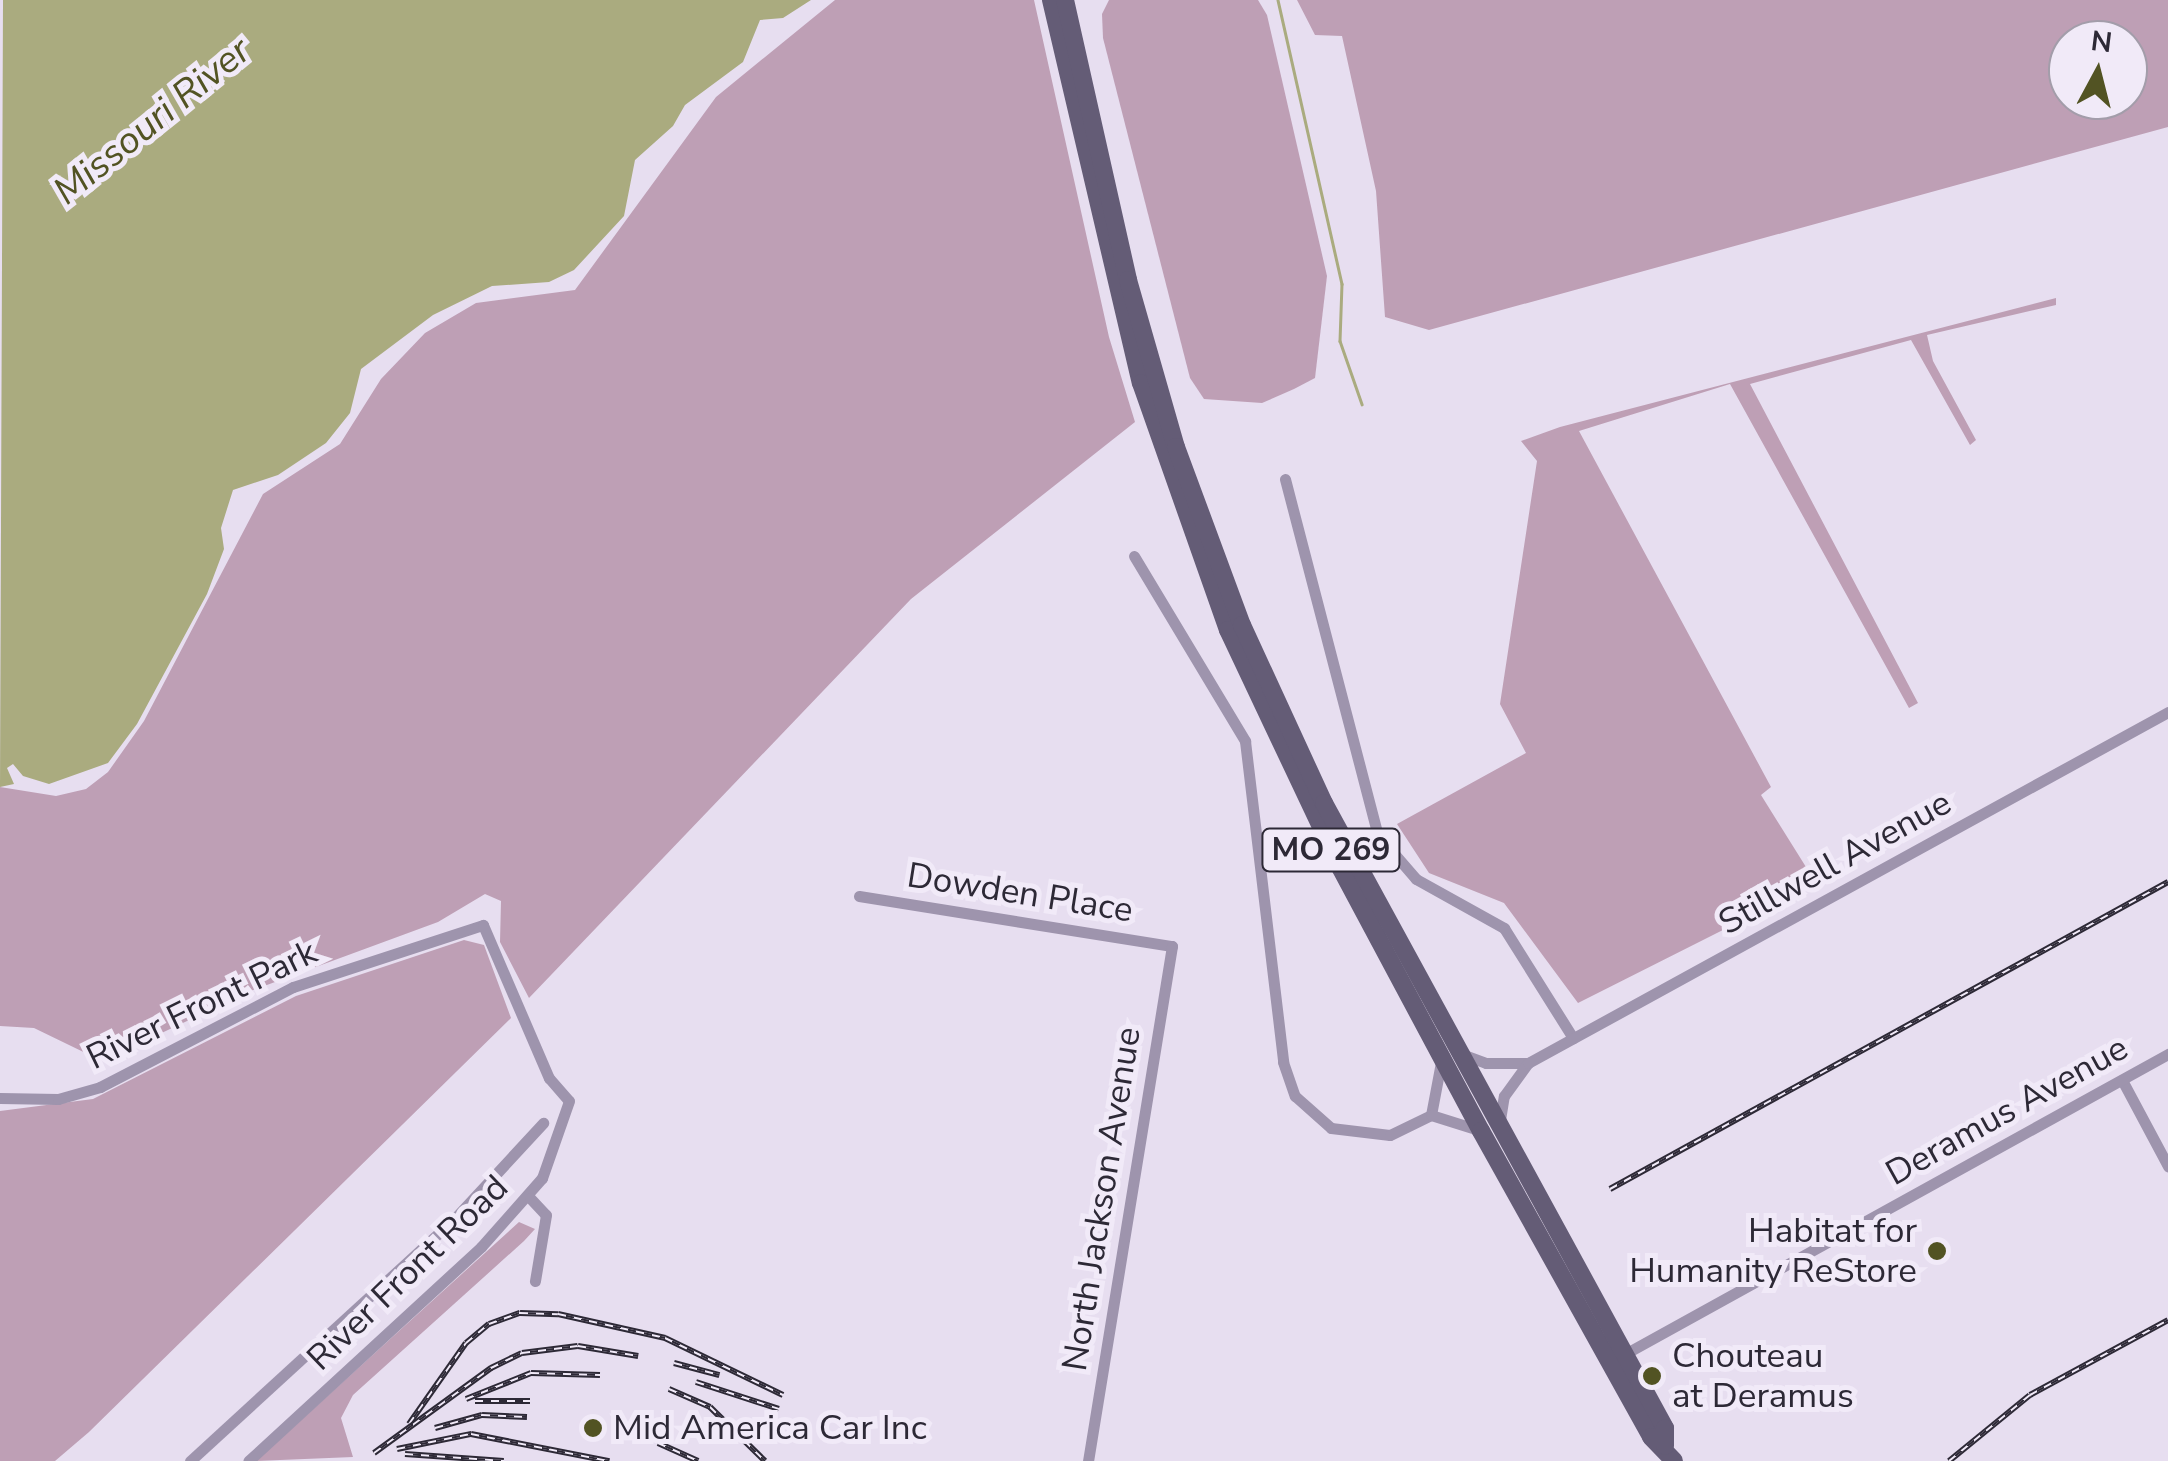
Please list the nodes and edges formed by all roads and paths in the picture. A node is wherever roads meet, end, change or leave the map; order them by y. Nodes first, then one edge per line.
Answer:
1 (1050, 0) edge
2 (1065, 0) edge
3 (1286, 479) dead end
4 (1134, 556) dead end
5 (1207, 557) junction
6 (2168, 712) edge
7 (859, 896) dead end
8 (1172, 946) joint
9 (1572, 1038) junction
10 (1440, 1053) junction
11 (1463, 1054) junction
12 (2168, 1054) edge
13 (1528, 1063) junction
14 (2122, 1080) junction
15 (0, 1098) edge
16 (569, 1101) joint
17 (1431, 1115) junction
18 (1500, 1122) junction
19 (543, 1123) dead end
20 (1481, 1131) junction
21 (2168, 1166) edge
22 (530, 1198) junction
23 (535, 1281) dead end
24 (1617, 1358) junction
25 (1669, 1453) edge
26 (190, 1461) edge
27 (248, 1461) edge
28 (1088, 1461) edge

1 - 5 main road, MO 269
2 - 5 main road, MO 269
3 - 9 street
4 - 17 street
5 - 10 main road, MO 269
5 - 11 main road, MO 269
6 - 9 street, Stillwell Avenue
7 - 8 street, Dowden Place
8 - 28 street, North Jackson Avenue
9 - 13 street, Stillwell Avenue
10 - 17 street
10 - 20 main road, MO 269
11 - 13 street
11 - 18 main road, MO 269
12 - 14 street, Deramus Avenue
13 - 18 street, Stillwell Avenue
14 - 21 street
14 - 24 street, Deramus Avenue
15 - 16 street, River Front Park
16 - 22 street, River Front Road
17 - 20 street
18 - 24 main road, MO 269
19 - 26 street, River Front Road
20 - 24 main road, MO 269
22 - 23 street
22 - 27 street, River Front Road
24 - 25 main road, MO 269

